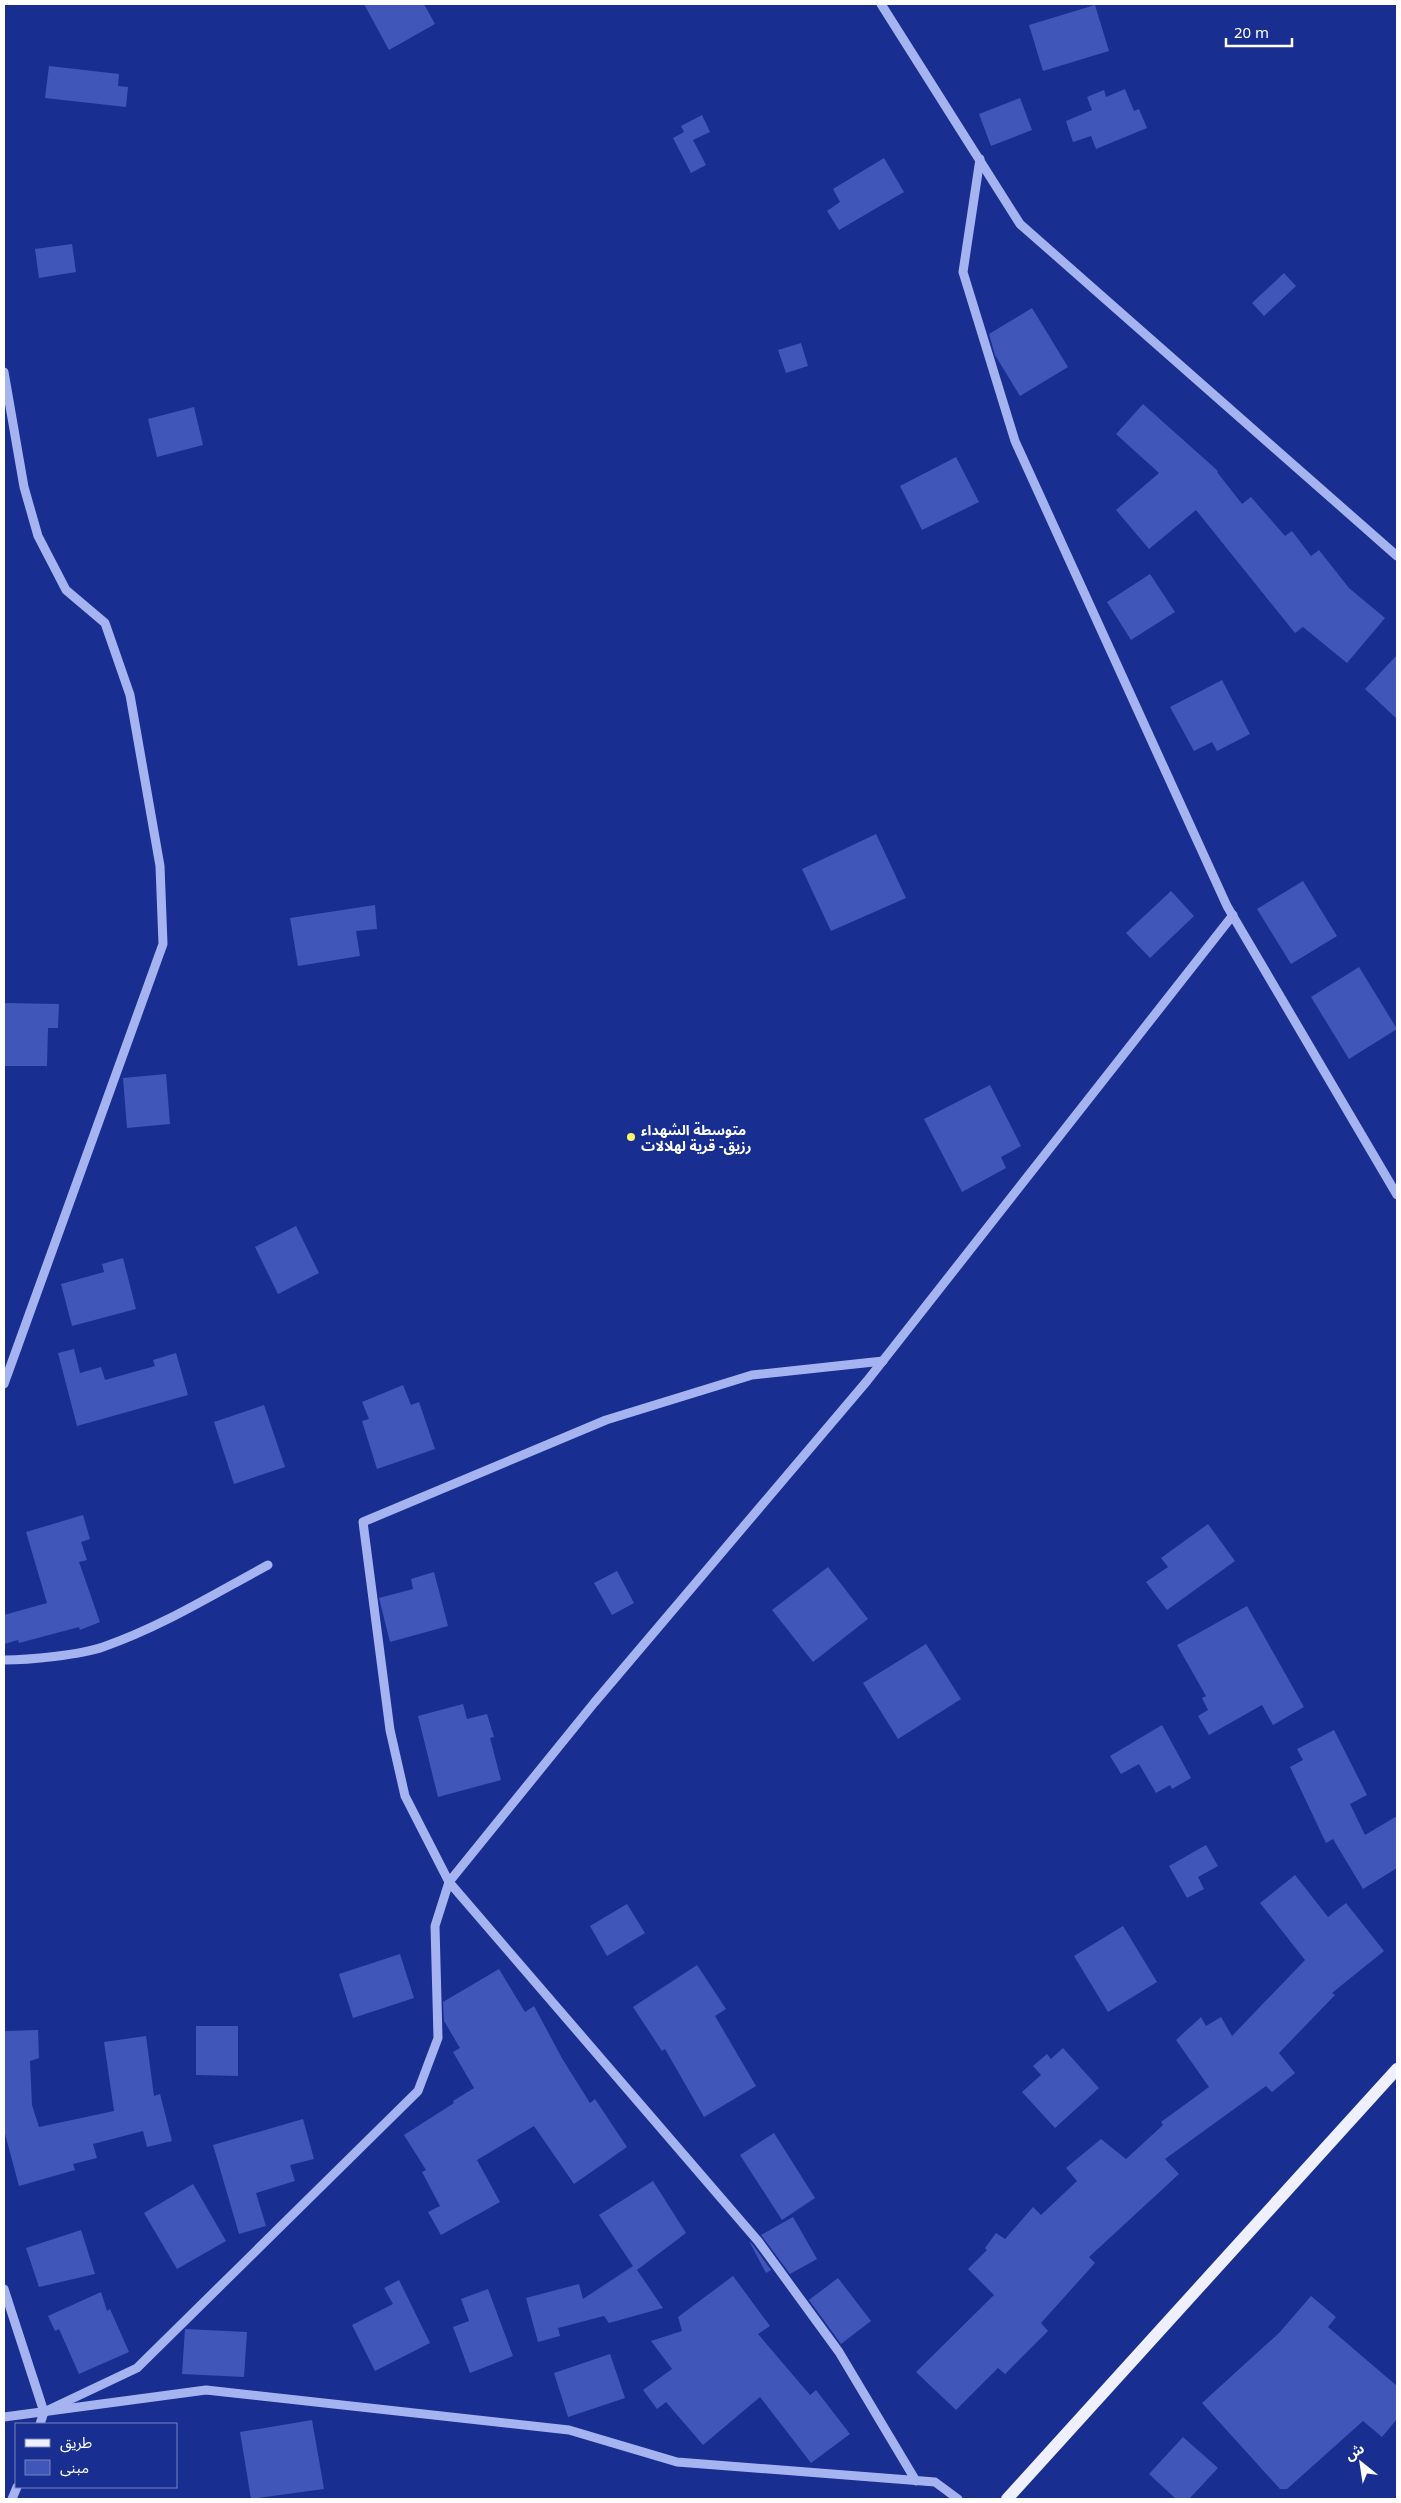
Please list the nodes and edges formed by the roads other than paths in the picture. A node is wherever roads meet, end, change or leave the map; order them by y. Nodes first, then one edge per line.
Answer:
1 (881, 4) edge
2 (980, 159) junction
3 (4, 372) edge
4 (1397, 556) edge
5 (1233, 915) junction
6 (1397, 1195) edge
7 (883, 1361) junction
8 (4, 1384) edge
9 (268, 1565) dead end
10 (4, 1660) edge
11 (449, 1882) junction
12 (1397, 2068) edge
13 (4, 2289) edge
14 (44, 2412) junction
15 (4, 2416) edge
16 (40, 2423) edge
17 (916, 2481) junction
18 (958, 2499) edge
19 (1007, 2499) edge

1 - 2 street
2 - 4 street
2 - 5 street
3 - 8 street
5 - 6 street
5 - 7 street
7 - 11 street
7 - 11 street
9 - 10 street
11 - 14 street
11 - 17 street
12 - 19 main road
13 - 14 street
14 - 15 street
14 - 16 street
14 - 17 street
17 - 18 street

